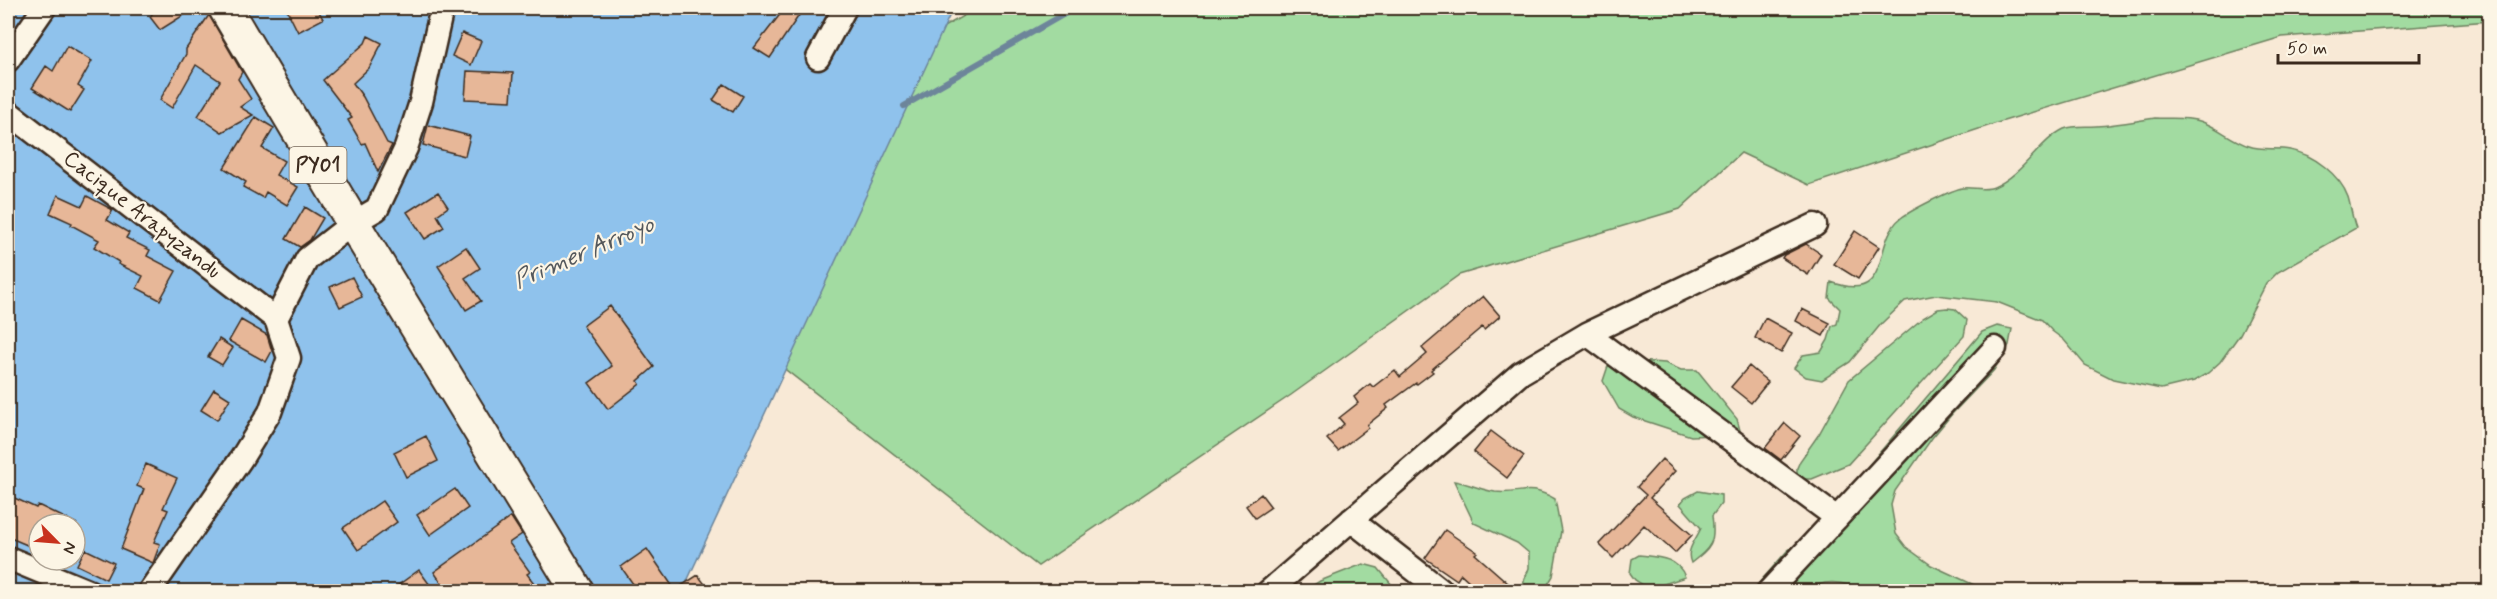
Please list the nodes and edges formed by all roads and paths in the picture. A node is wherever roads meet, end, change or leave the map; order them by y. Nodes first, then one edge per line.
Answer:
1 (44, 8) edge
2 (225, 8) edge
3 (442, 8) edge
4 (845, 8) edge
5 (818, 58) dead end
6 (8, 60) edge
7 (8, 112) edge
8 (353, 223) junction
9 (1815, 225) dead end
10 (276, 319) junction
11 (1587, 334) junction
12 (1995, 348) dead end
13 (1837, 518) junction
14 (1351, 520) junction
15 (8, 558) edge
16 (90, 591) edge
17 (149, 591) edge
18 (579, 591) edge
19 (1268, 591) edge
20 (1443, 591) edge
21 (1768, 591) edge

1 - 6 street
2 - 8 highway, PY01
3 - 8 street
4 - 5 street
7 - 10 street, Cacique Arapyzandu
8 - 10 street
8 - 18 highway, PY01
9 - 11 street
10 - 17 street
11 - 13 street
11 - 14 street
12 - 13 street
13 - 21 street
14 - 19 street
14 - 20 street
15 - 16 street

